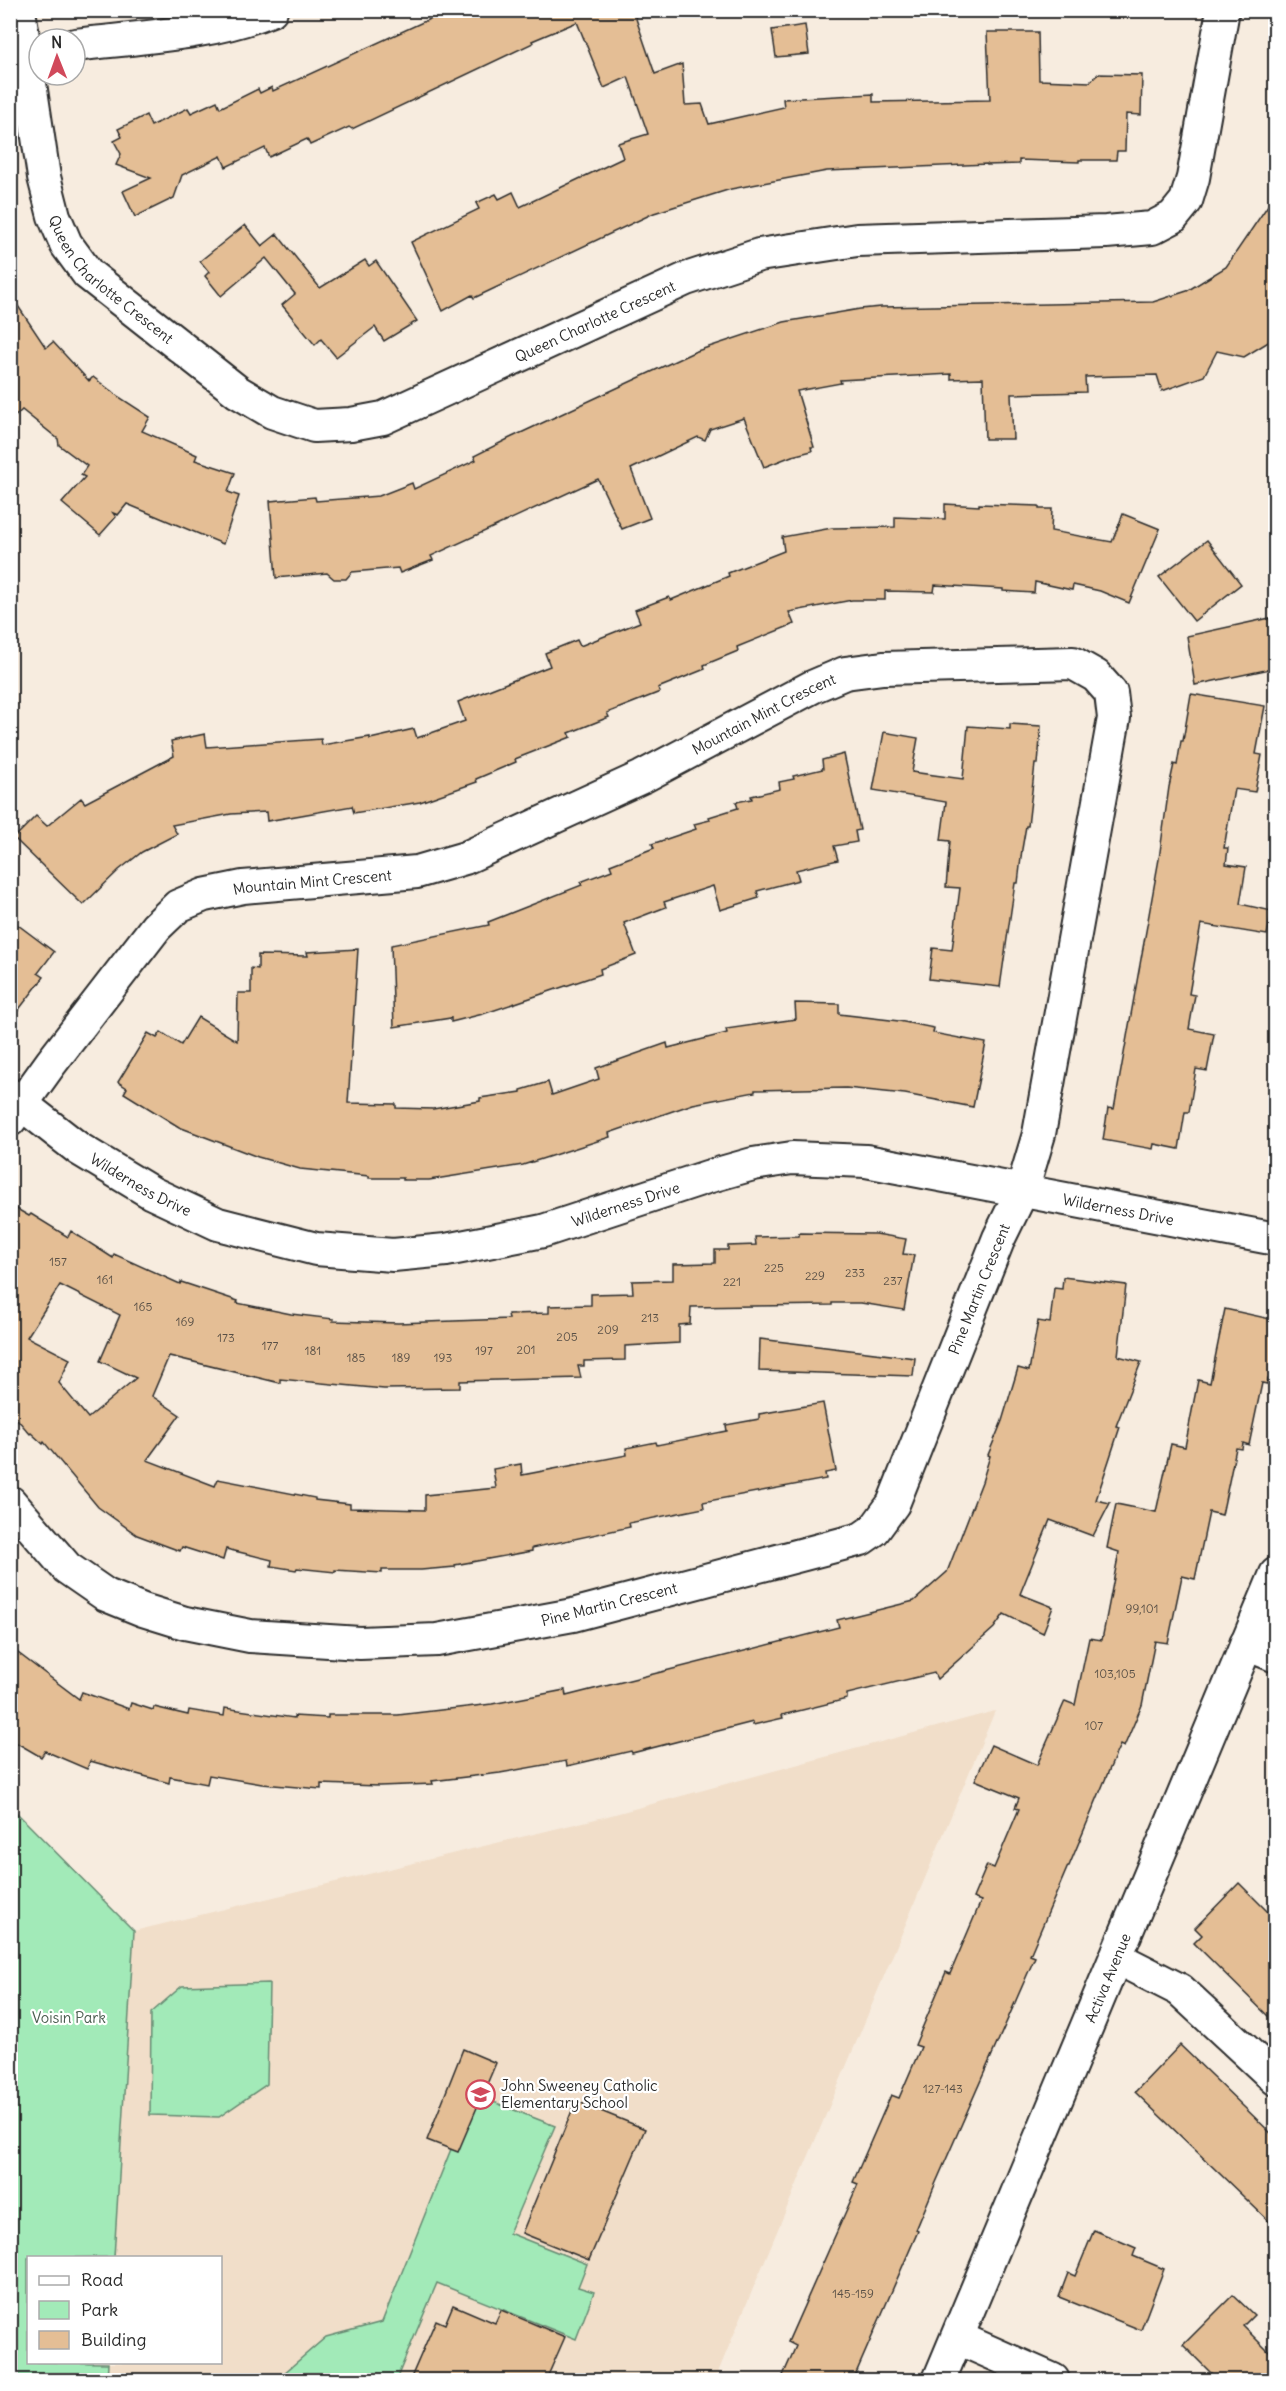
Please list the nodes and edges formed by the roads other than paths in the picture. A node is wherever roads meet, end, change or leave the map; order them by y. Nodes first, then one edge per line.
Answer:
1 (19, 10) edge
2 (271, 10) edge
3 (1223, 10) edge
4 (87, 44) edge
5 (24, 52) edge
6 (14, 1106) edge
7 (1022, 1191) junction
8 (1275, 1239) edge
9 (10, 1502) edge
10 (1275, 1574) edge
11 (1246, 1644) junction
12 (1275, 1656) edge
13 (1117, 1958) junction
14 (1275, 2079) edge
15 (958, 2338) junction
16 (939, 2380) edge
17 (1053, 2380) edge

1 - 5 street, Queen Charlotte Crescent
2 - 4 street
3 - 5 street, Queen Charlotte Crescent
6 - 7 street, Wilderness Drive
6 - 7 street, Mountain Mint Crescent
7 - 8 street, Wilderness Drive
7 - 9 street, Pine Martin Crescent
10 - 11 street, Activa Avenue
11 - 12 street
11 - 13 street, Activa Avenue
13 - 14 street
13 - 15 street, Activa Avenue
15 - 16 street, Activa Avenue
15 - 17 street

